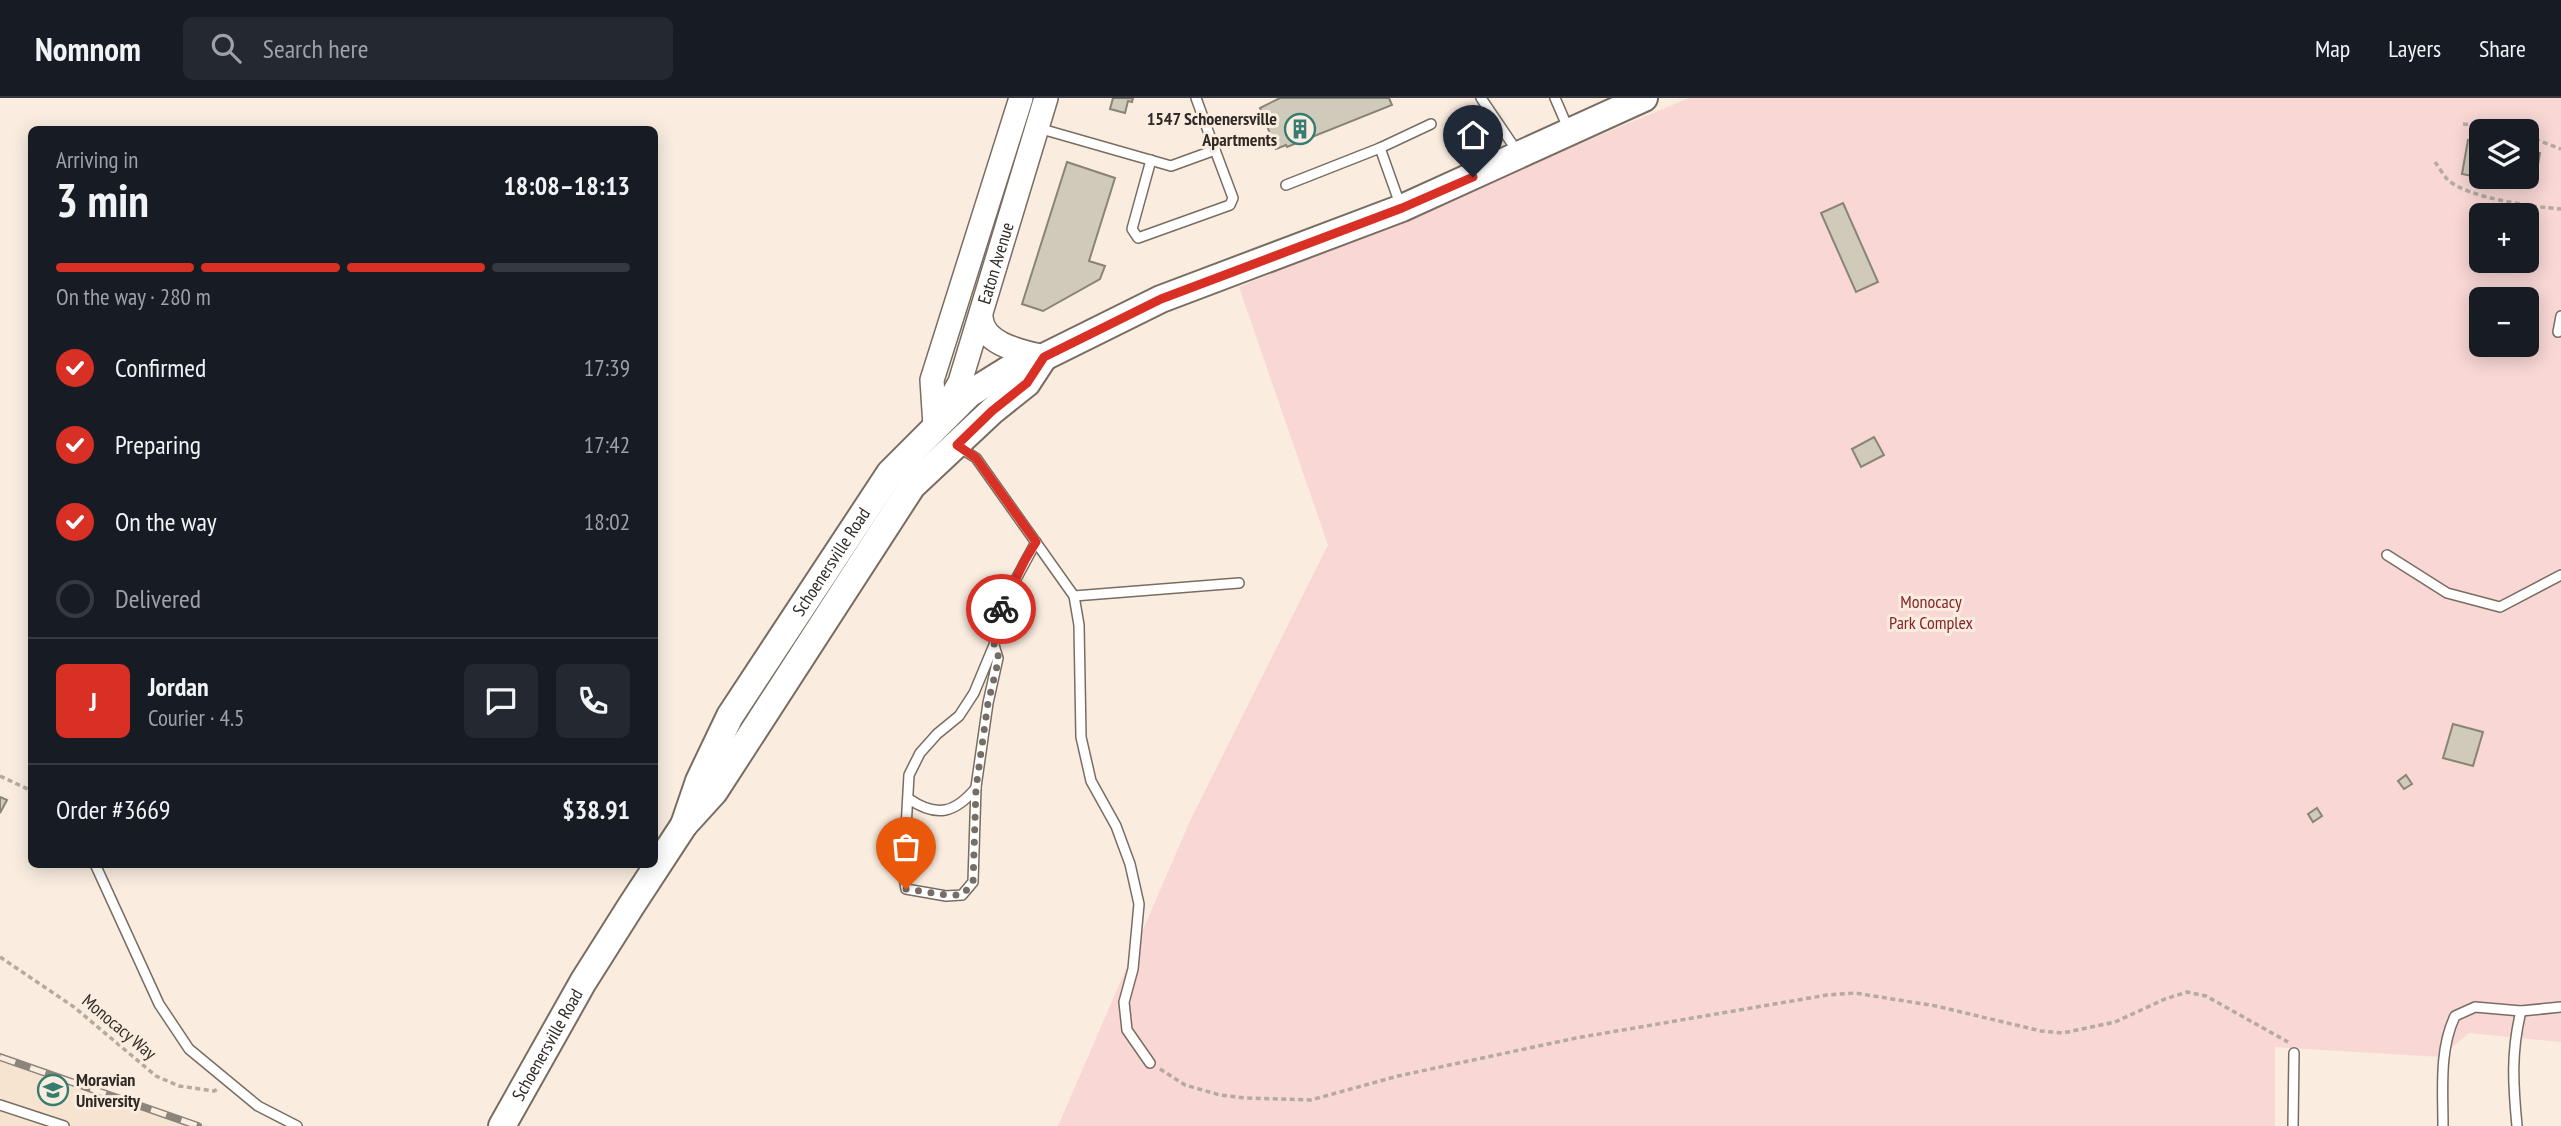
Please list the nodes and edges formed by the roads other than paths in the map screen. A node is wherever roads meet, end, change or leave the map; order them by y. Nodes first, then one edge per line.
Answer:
1 (1021, 98) edge
2 (1046, 98) edge
3 (1196, 98) edge
4 (1480, 98) edge
5 (1555, 98) edge
6 (1644, 98) edge
7 (1431, 124) dead end
8 (1037, 128) junction
9 (1570, 133) junction
10 (1380, 148) junction
11 (1214, 150) junction
12 (1520, 156) junction
13 (1151, 160) junction
14 (1286, 185) dead end
15 (1402, 208) junction
16 (2561, 316) edge
17 (981, 317) junction
18 (2558, 332) dead end
19 (1044, 357) junction
20 (946, 436) junction
21 (1036, 542) junction
22 (2387, 555) dead end
23 (2561, 575) edge
24 (1239, 583) dead end
25 (1074, 596) junction
26 (994, 645) junction
27 (976, 788) junction
28 (909, 799) junction
29 (684, 825) junction
30 (658, 865) edge
31 (97, 868) edge
32 (656, 868) edge
33 (2561, 1006) edge
34 (2521, 1011) junction
35 (2294, 1053) road end
36 (1150, 1063) road end
37 (0, 1105) edge
38 (64, 1126) edge
39 (297, 1126) edge
40 (502, 1126) edge
41 (2293, 1126) edge
42 (2443, 1126) edge
43 (2518, 1126) edge

1 - 20 street, Eaton Avenue
2 - 8 street, Eaton Avenue
3 - 11 lane
4 - 12 lane
5 - 9 lane
6 - 9 main road, Schoenersville Road
7 - 10 lane
8 - 13 lane
8 - 17 street, Eaton Avenue
9 - 12 main road, Schoenersville Road
10 - 14 lane
10 - 15 lane
11 - 13 lane
11 - 13 lane
12 - 15 main road, Schoenersville Road
15 - 19 main road, Schoenersville Road
16 - 18 lane
17 - 19 street
17 - 20 street, Eaton Avenue
19 - 20 main road, Schoenersville Road
20 - 21 lane
20 - 29 main road, Schoenersville Road
20 - 29 main road, Schoenersville Road
21 - 25 lane
21 - 26 lane
22 - 23 lane
24 - 25 lane
25 - 36 lane
26 - 27 lane
26 - 28 lane
27 - 28 lane
27 - 28 lane
29 - 30 main road, Schoenersville Road
31 - 39 lane
32 - 40 main road, Schoenersville Road
33 - 34 lane
34 - 42 lane
34 - 43 lane
35 - 41 lane
37 - 38 lane

